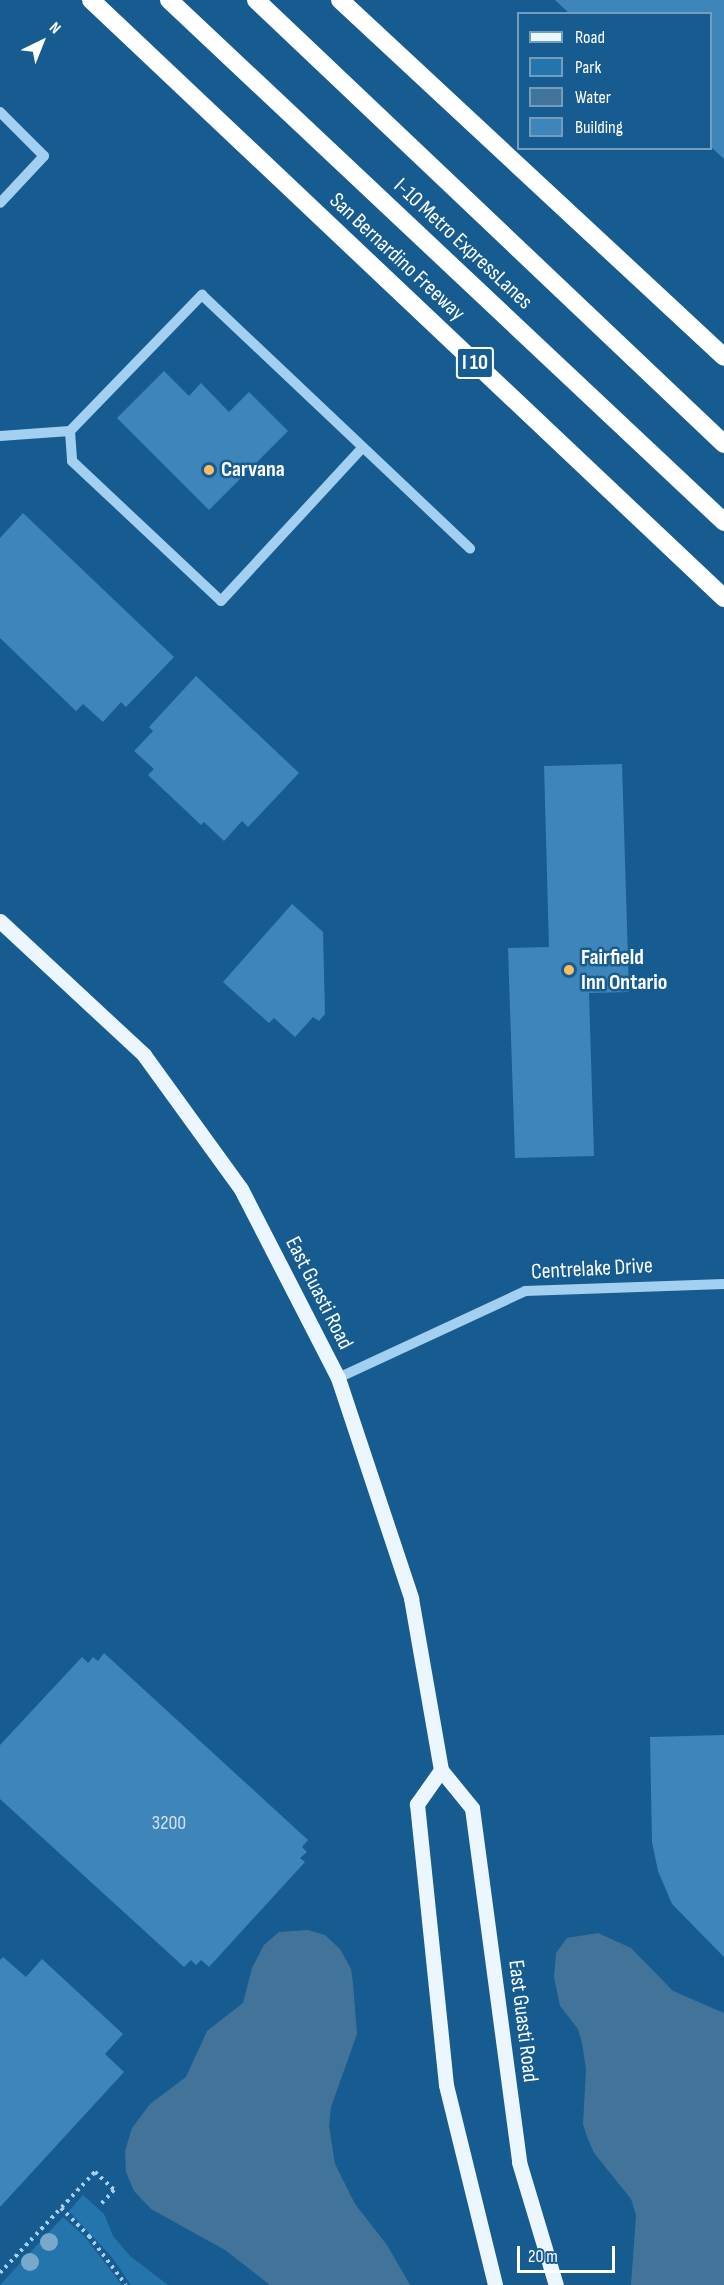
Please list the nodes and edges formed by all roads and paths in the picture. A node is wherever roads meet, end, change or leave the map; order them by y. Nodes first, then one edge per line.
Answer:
1 (91, 0) edge
2 (169, 0) edge
3 (256, 0) edge
4 (340, 0) edge
5 (0, 112) edge
6 (0, 203) edge
7 (724, 357) edge
8 (70, 431) junction
9 (0, 436) edge
10 (724, 444) edge
11 (363, 447) junction
12 (724, 522) edge
13 (470, 548) dead end
14 (724, 598) edge
15 (0, 921) edge
16 (724, 1284) edge
17 (338, 1377) junction
18 (441, 1770) junction
19 (99, 2206) dead end
20 (61, 2208) junction
21 (0, 2273) edge
22 (126, 2285) edge
23 (495, 2285) edge
24 (556, 2285) edge

1 - 14 highway, San Bernardino Freeway / I 10
2 - 12 highway, I-10 Metro ExpressLanes
3 - 10 highway, I-10 Metro ExpressLanes
4 - 7 highway
5 - 6 street
8 - 9 street
8 - 11 street
8 - 11 street
11 - 13 street
15 - 17 main road, East Guasti Road
16 - 17 street, Centrelake Drive
17 - 18 main road, East Guasti Road
18 - 23 main road
18 - 24 main road, East Guasti Road
19 - 20 path
20 - 21 path
20 - 22 path

